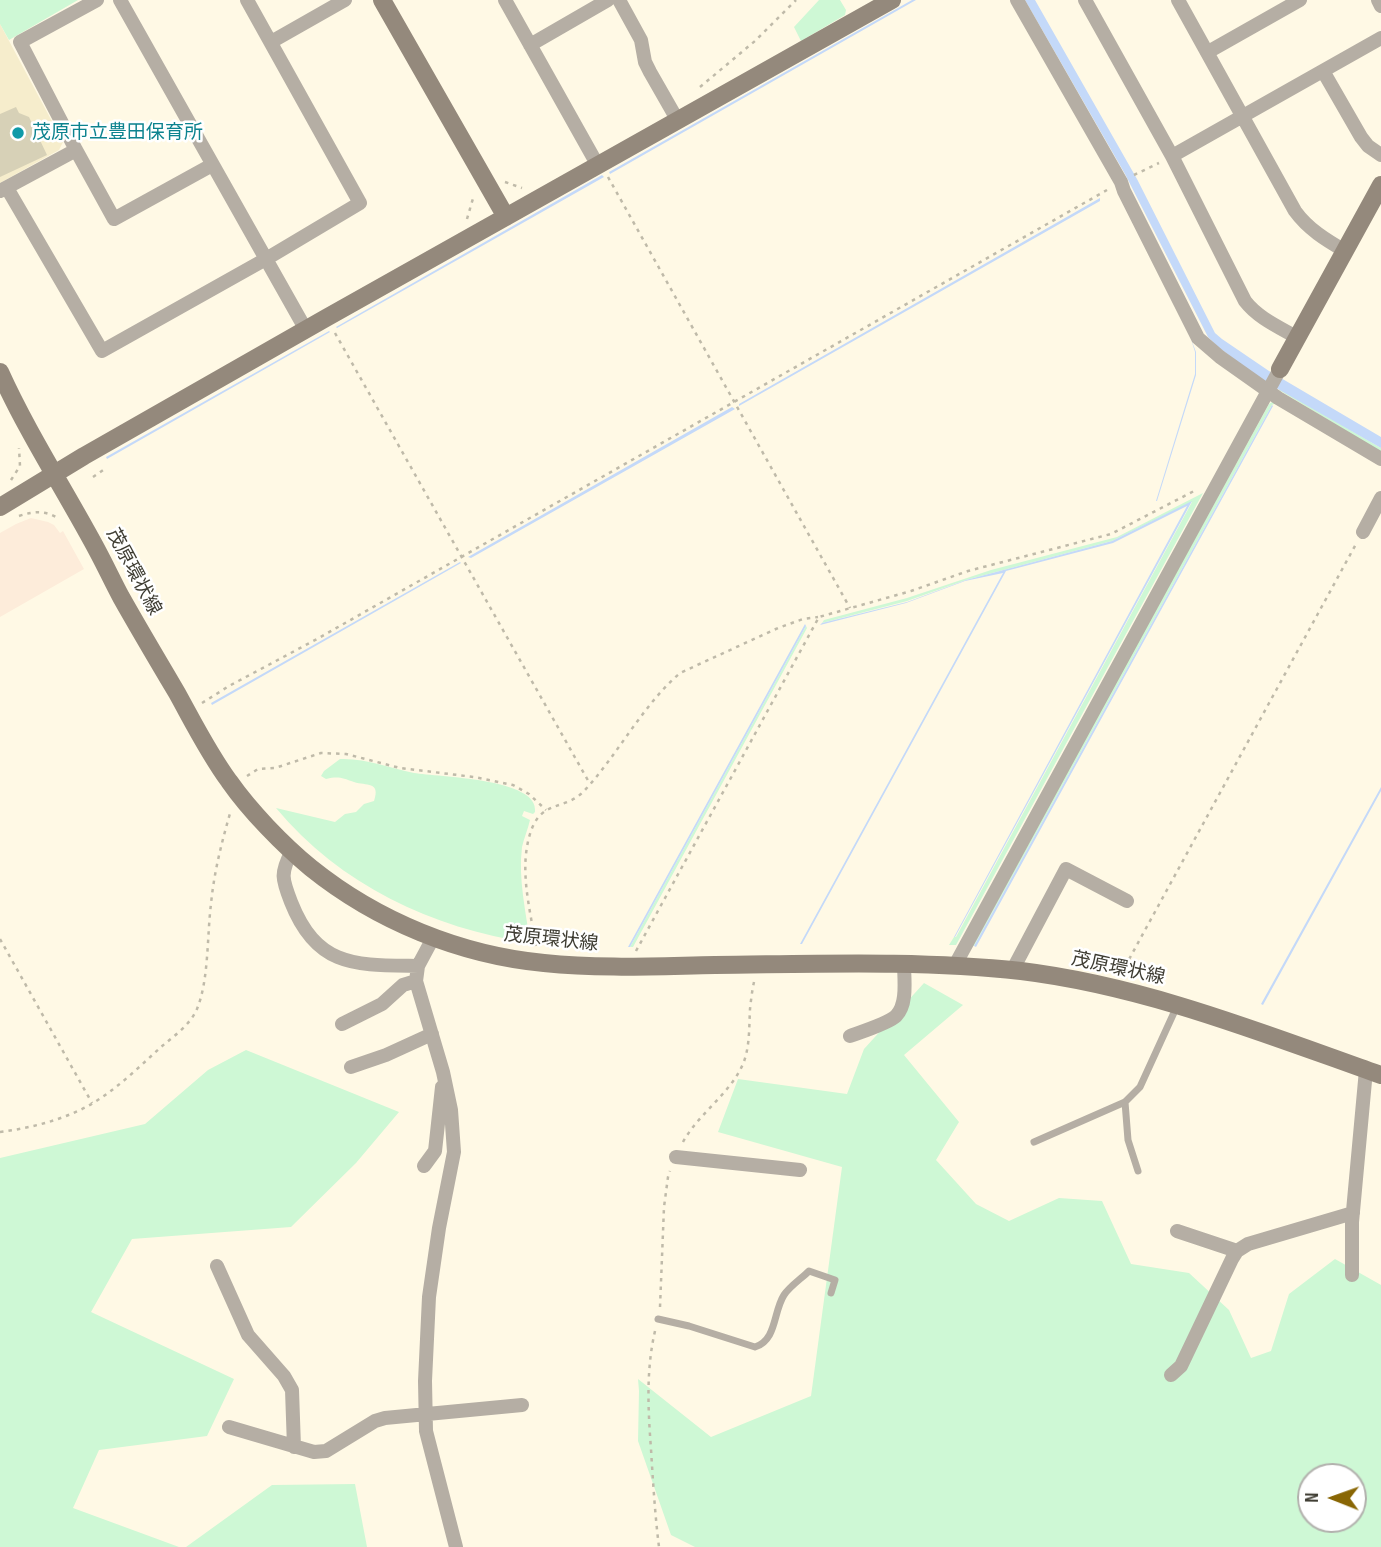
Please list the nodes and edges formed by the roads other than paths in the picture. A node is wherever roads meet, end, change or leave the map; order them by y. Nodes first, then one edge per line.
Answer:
1 (97, 0) edge
2 (120, 0) edge
3 (247, 0) edge
4 (345, 0) edge
5 (382, 0) edge
6 (505, 0) edge
7 (608, 0) edge
8 (619, 0) edge
9 (892, 0) edge
10 (1017, 0) edge
11 (1085, 0) edge
12 (1178, 0) edge
13 (1378, 0) edge
14 (1294, 1) edge
15 (1381, 6) edge
16 (1381, 38) edge
17 (271, 42) junction
18 (530, 45) junction
19 (1208, 52) junction
20 (1323, 71) junction
21 (1242, 116) junction
22 (678, 121) junction
23 (76, 150) junction
24 (1381, 155) edge
25 (1172, 156) junction
26 (599, 164) junction
27 (212, 165) junction
28 (1381, 185) edge
29 (3, 190) edge
30 (506, 217) junction
31 (1345, 251) junction
32 (266, 260) junction
33 (306, 330) junction
34 (1297, 338) junction
35 (1280, 369) joint
36 (0, 372) edge
37 (1268, 390) junction
38 (1381, 459) edge
39 (55, 474) junction
40 (1380, 503) edge
41 (7, 512) edge
42 (1363, 532) road end
43 (292, 851) junction
44 (1127, 901) dead end
45 (433, 938) junction
46 (904, 963) junction
47 (955, 965) junction
48 (1012, 971) junction
49 (417, 973) junction
50 (1178, 1004) junction
51 (342, 1024) dead end
52 (432, 1034) junction
53 (850, 1036) dead end
54 (351, 1067) dead end
55 (443, 1072) junction
56 (1373, 1073) edge
57 (1125, 1101) junction
58 (1034, 1143) dead end
59 (676, 1157) road end
60 (424, 1166) dead end
61 (800, 1170) dead end
62 (1138, 1171) dead end
63 (1353, 1213) junction
64 (1177, 1231) dead end
65 (1237, 1251) junction
66 (217, 1266) dead end
67 (1352, 1275) dead end
68 (831, 1293) dead end
69 (658, 1319) road end
70 (1171, 1375) dead end
71 (522, 1405) dead end
72 (426, 1413) junction
73 (229, 1427) dead end
74 (294, 1447) junction
75 (456, 1547) edge

1 - 23 street
2 - 27 street
3 - 17 street
4 - 17 street
5 - 30 main road
6 - 18 street
7 - 18 street
8 - 22 street
9 - 22 main road
10 - 37 street
11 - 25 street
12 - 19 street
13 - 15 street
14 - 19 street
16 - 20 street
17 - 32 street
18 - 26 street
19 - 21 street
20 - 21 street
20 - 24 street
21 - 25 street
21 - 31 street
22 - 26 main road
23 - 27 street
23 - 29 street
25 - 34 street
26 - 30 main road
27 - 32 street
28 - 31 main road
29 - 32 street
30 - 33 main road
31 - 34 main road
32 - 33 street
33 - 39 main road
34 - 35 main road
35 - 37 street
36 - 39 main road, 茂原環状線
37 - 38 street
37 - 47 street
39 - 41 main road
39 - 43 main road, 茂原環状線
40 - 42 street
43 - 45 main road, 茂原環状線
43 - 49 street
44 - 48 street
45 - 46 main road, 茂原環状線
45 - 49 street
46 - 47 main road, 茂原環状線
46 - 53 street
47 - 48 main road, 茂原環状線
48 - 50 main road, 茂原環状線
49 - 51 street
49 - 52 street
50 - 56 main road, 茂原環状線
50 - 57 lane
52 - 54 street
52 - 55 street
55 - 60 street
55 - 72 street
56 - 63 street
57 - 58 lane
57 - 62 lane
59 - 61 street
63 - 65 street
63 - 67 street
64 - 65 street
65 - 70 street
66 - 74 street
68 - 69 lane
71 - 72 street
72 - 74 street
72 - 75 street
73 - 74 street

